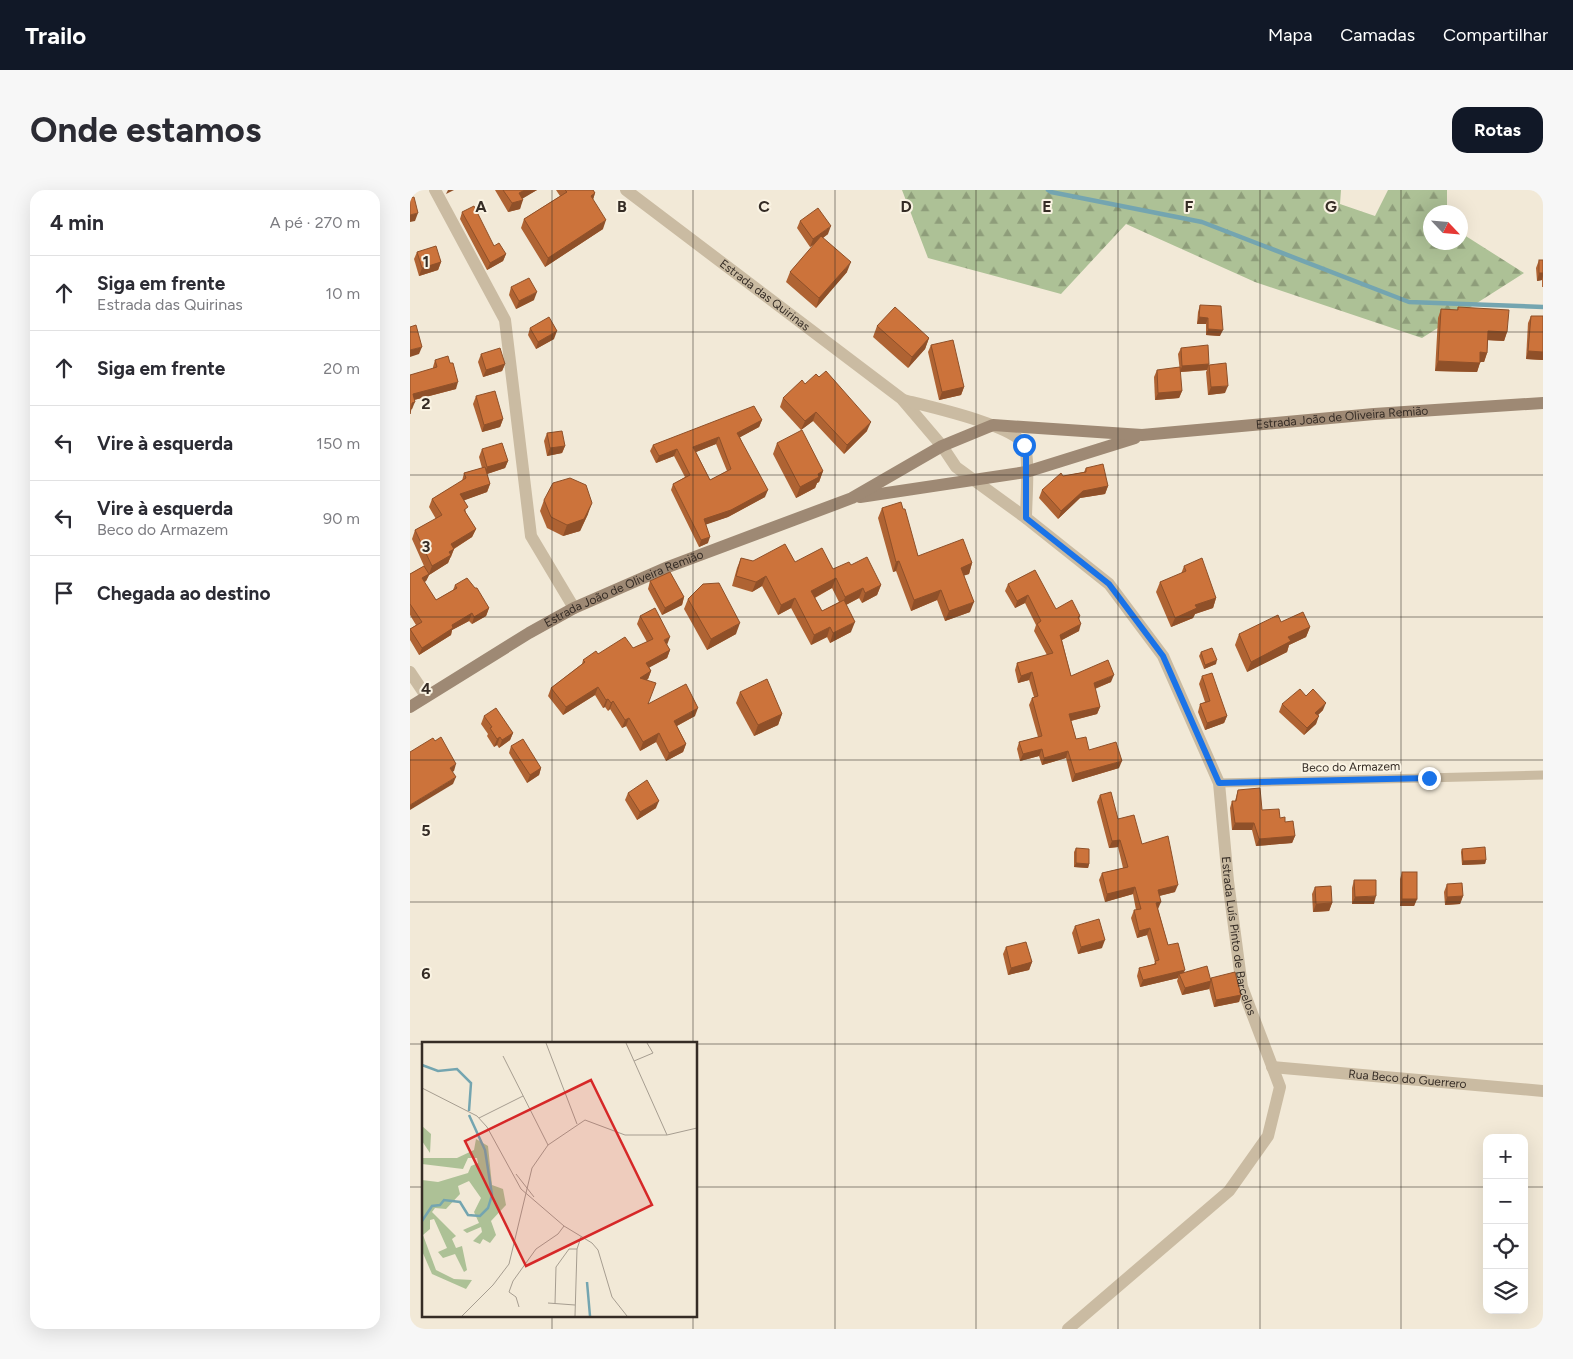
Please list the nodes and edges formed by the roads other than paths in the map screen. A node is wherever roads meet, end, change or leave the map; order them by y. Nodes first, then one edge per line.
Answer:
1 (435, 190) edge
2 (626, 190) edge
3 (902, 400) junction
4 (1543, 403) edge
5 (993, 425) junction
6 (1142, 435) junction
7 (942, 446) junction
8 (1026, 472) junction
9 (973, 481) junction
10 (852, 498) junction
11 (1026, 518) junction
12 (574, 608) junction
13 (410, 672) edge
14 (426, 696) junction
15 (410, 707) edge
16 (1543, 775) edge
17 (1219, 783) junction
18 (1272, 1067) junction
19 (1543, 1091) edge
20 (1068, 1329) edge

1 - 12 street
2 - 3 street, Estrada das Quirinas
3 - 5 street, Estrada das Quirinas
3 - 7 street, Estrada das Quirinas
4 - 6 main road, Estrada João de Oliveira Remião
5 - 6 main road, Estrada João de Oliveira Remião
5 - 7 main road, Estrada João de Oliveira Remião
5 - 8 street, Estrada das Quirinas
6 - 8 main road, Estrada João de Oliveira Remião
7 - 9 street, Estrada Luís Pinto de Barcelos
7 - 10 main road, Estrada João de Oliveira Remião
8 - 9 main road, Estrada João de Oliveira Remião
8 - 11 street
9 - 10 main road, Estrada João de Oliveira Remião
9 - 11 street, Estrada Luís Pinto de Barcelos
10 - 12 main road, Estrada João de Oliveira Remião
11 - 17 street, Estrada Luís Pinto de Barcelos
12 - 14 main road, Estrada João de Oliveira Remião
13 - 14 street
14 - 15 main road, Estrada João de Oliveira Remião
16 - 17 lane, Beco do Armazem
17 - 18 street, Estrada Luís Pinto de Barcelos
18 - 19 street, Rua Beco do Guerrero
18 - 20 street, Estrada Luís Pinto de Barcelos

